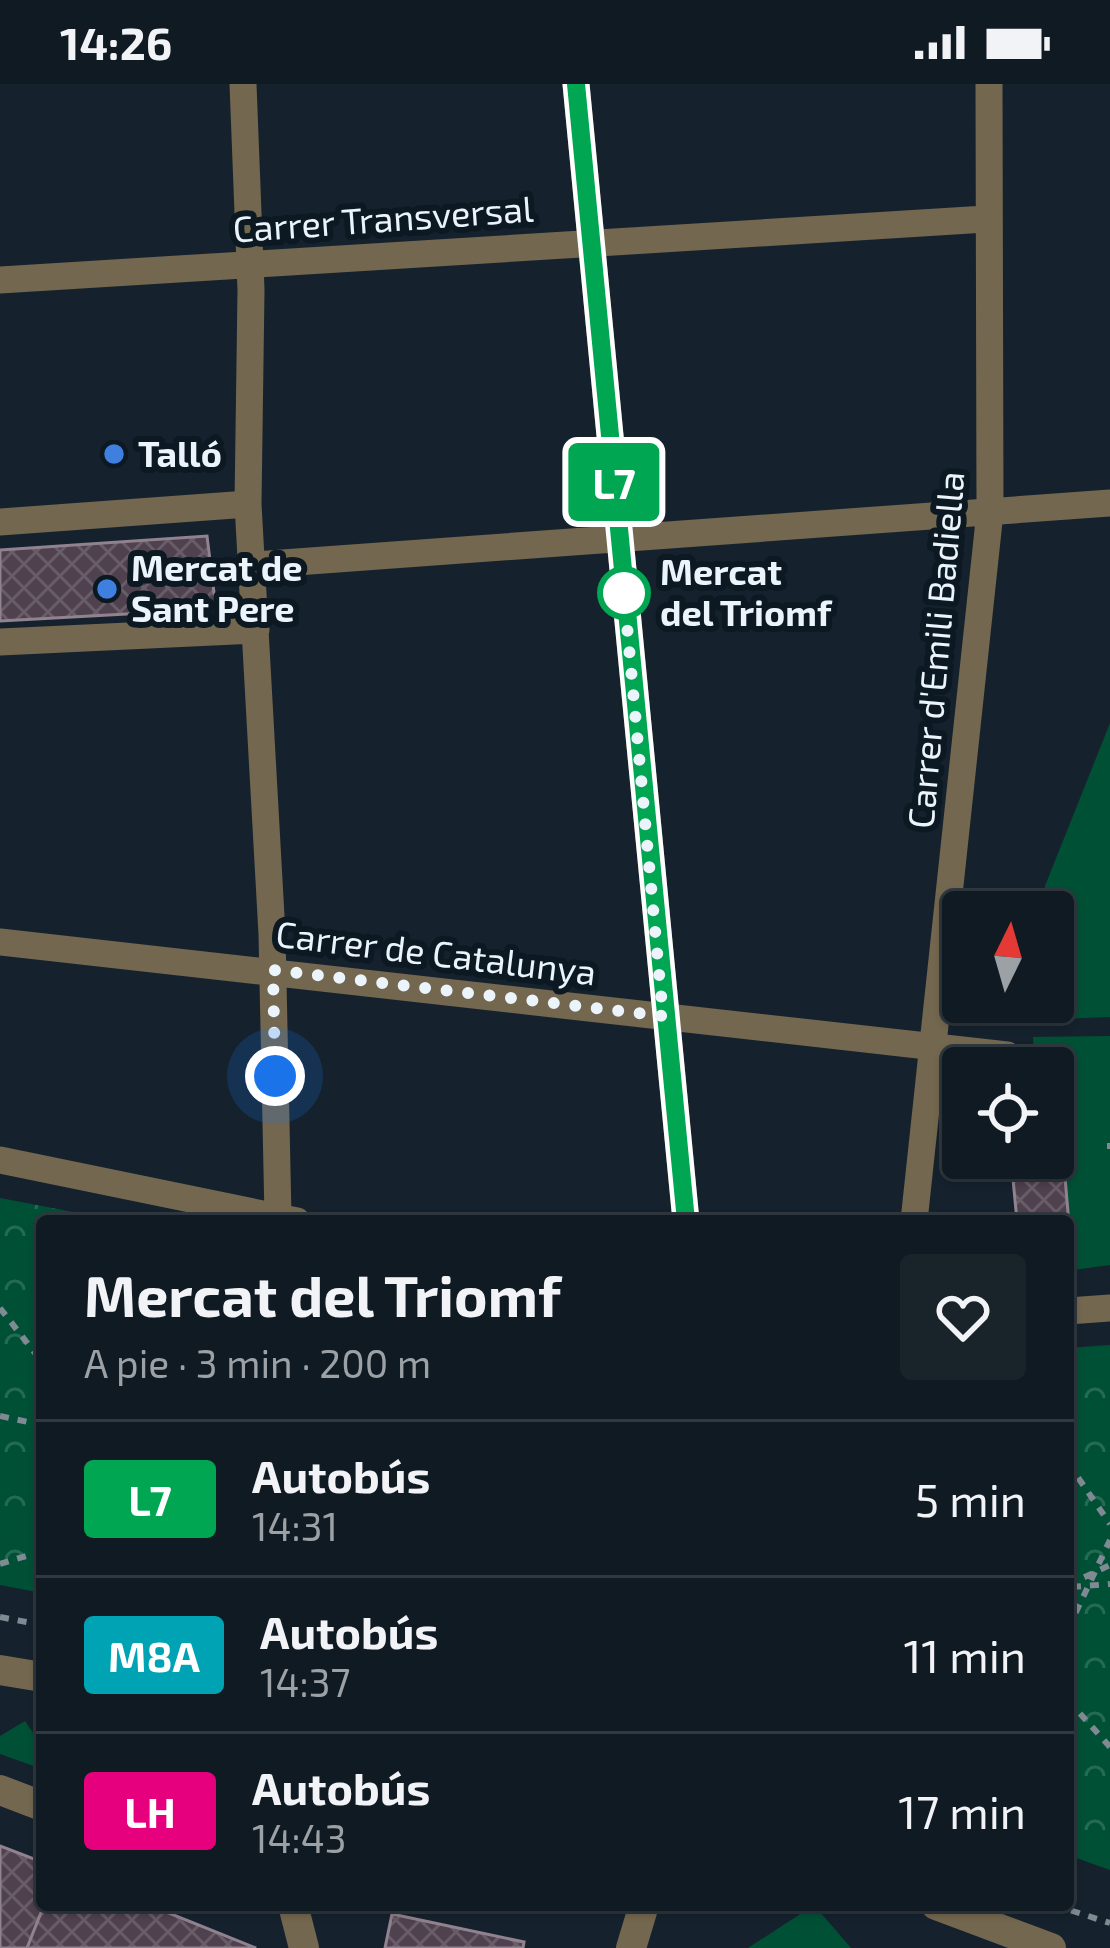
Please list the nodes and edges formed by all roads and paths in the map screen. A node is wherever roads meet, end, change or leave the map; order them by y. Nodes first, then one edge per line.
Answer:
1 (243, 84) edge
2 (576, 84) edge
3 (989, 84) edge
4 (986, 219) junction
5 (590, 243) junction
6 (250, 264) junction
7 (0, 280) edge
8 (1110, 503) edge
9 (248, 504) junction
10 (990, 512) junction
11 (0, 522) edge
12 (619, 539) junction
13 (254, 565) junction
14 (256, 630) junction
15 (0, 642) edge
16 (0, 942) edge
17 (273, 970) junction
18 (663, 1016) junction
19 (933, 1047) junction
20 (942, 1048) edge
21 (0, 1160) edge
22 (268, 1215) edge
23 (288, 1215) edge
24 (685, 1215) edge
25 (915, 1215) edge
26 (0, 1308) edge
27 (1110, 1308) edge
28 (1074, 1311) edge
29 (36, 1354) edge
30 (0, 1416) edge
31 (36, 1425) edge
32 (1074, 1472) edge
33 (1110, 1524) edge
34 (1110, 1540) edge
35 (36, 1553) edge
36 (0, 1564) edge
37 (1110, 1565) edge
38 (1094, 1573) junction
39 (1074, 1584) edge
40 (1110, 1584) edge
41 (1088, 1586) junction
42 (1074, 1587) edge
43 (1074, 1616) edge
44 (0, 1617) edge
45 (36, 1624) edge
46 (0, 1670) edge
47 (36, 1677) edge
48 (1074, 1707) edge
49 (1110, 1748) edge
50 (0, 1790) edge
51 (36, 1804) edge
52 (293, 1911) edge
53 (642, 1911) edge
54 (952, 1911) edge
55 (1073, 1911) edge
56 (1110, 1923) edge
57 (304, 1948) edge
58 (631, 1948) edge
59 (1051, 1948) edge

1 - 6 street
2 - 5 street
3 - 4 street, Carrer d'Emili Badiella
4 - 5 street, Carrer Transversal
4 - 10 street, Carrer d'Emili Badiella
5 - 6 street, Carrer Transversal
5 - 12 street
6 - 7 street, Carrer Transversal
6 - 9 street
8 - 10 street
9 - 11 street
9 - 13 street
10 - 12 street
10 - 19 street, Carrer d'Emili Badiella
12 - 13 street
12 - 18 street
13 - 14 street
14 - 15 street
14 - 17 street
16 - 17 street, Carrer de Catalunya
17 - 18 street, Carrer de Catalunya
17 - 23 street
18 - 19 street, Carrer de Catalunya
18 - 24 street
19 - 20 street, Carrer de Catalunya
19 - 25 street, Carrer d'Emili Badiella
21 - 22 street
26 - 29 path
27 - 28 street
30 - 31 path
32 - 33 path
34 - 38 path
35 - 36 path
37 - 38 path
38 - 39 path
38 - 41 path
40 - 41 path
41 - 42 path
41 - 43 path
44 - 45 path
46 - 47 street
48 - 49 path
50 - 51 street
52 - 57 street
53 - 58 street
54 - 59 street
55 - 56 path

